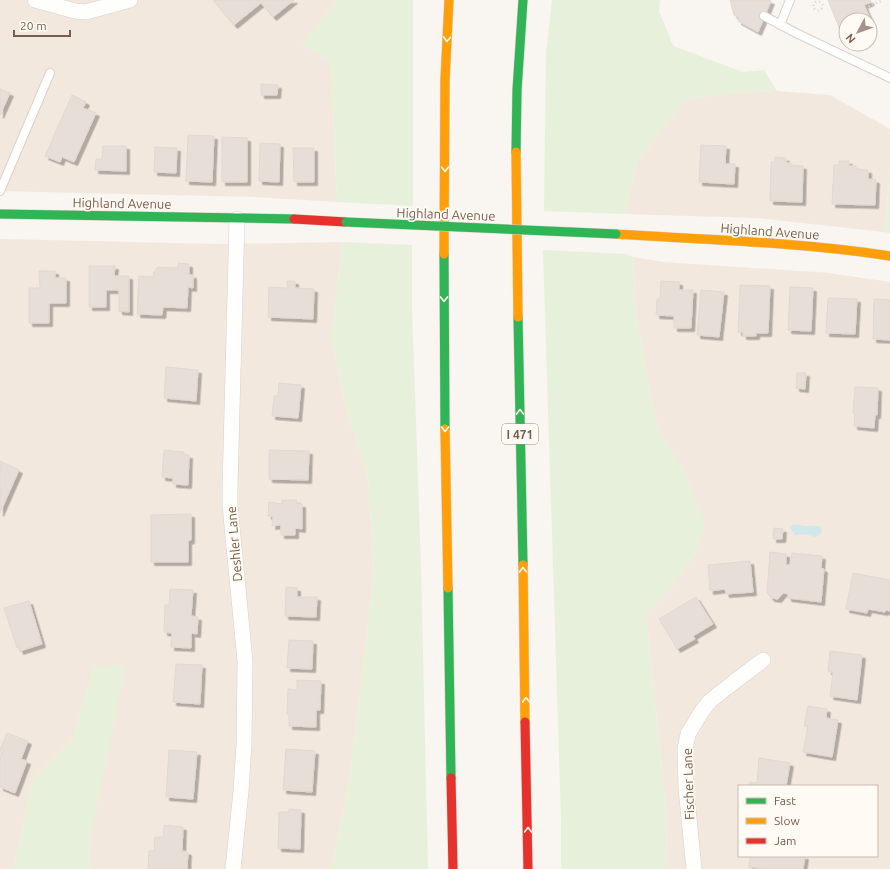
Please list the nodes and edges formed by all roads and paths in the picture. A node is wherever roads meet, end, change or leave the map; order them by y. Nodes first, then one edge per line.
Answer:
1 (35, 0) edge
2 (130, 0) edge
3 (449, 0) edge
4 (523, 0) edge
5 (790, 0) edge
6 (883, 0) edge
7 (865, 8) dead end
8 (764, 16) dead end
9 (780, 25) junction
10 (50, 73) dead end
11 (890, 78) edge
12 (0, 191) edge
13 (0, 214) edge
14 (237, 219) junction
15 (890, 256) edge
16 (763, 660) dead end
17 (233, 869) edge
18 (453, 869) edge
19 (528, 869) edge
20 (694, 869) edge

1 - 2 street
3 -> 18 main road
19 -> 4 main road, I 471
5 - 9 lane
6 - 7 path
8 - 9 lane
9 - 11 lane
10 - 12 lane
13 - 14 main road, Highland Avenue
14 - 15 main road, Highland Avenue, bridge
14 - 17 street, Deshler Lane
16 - 20 street, Fischer Lane

